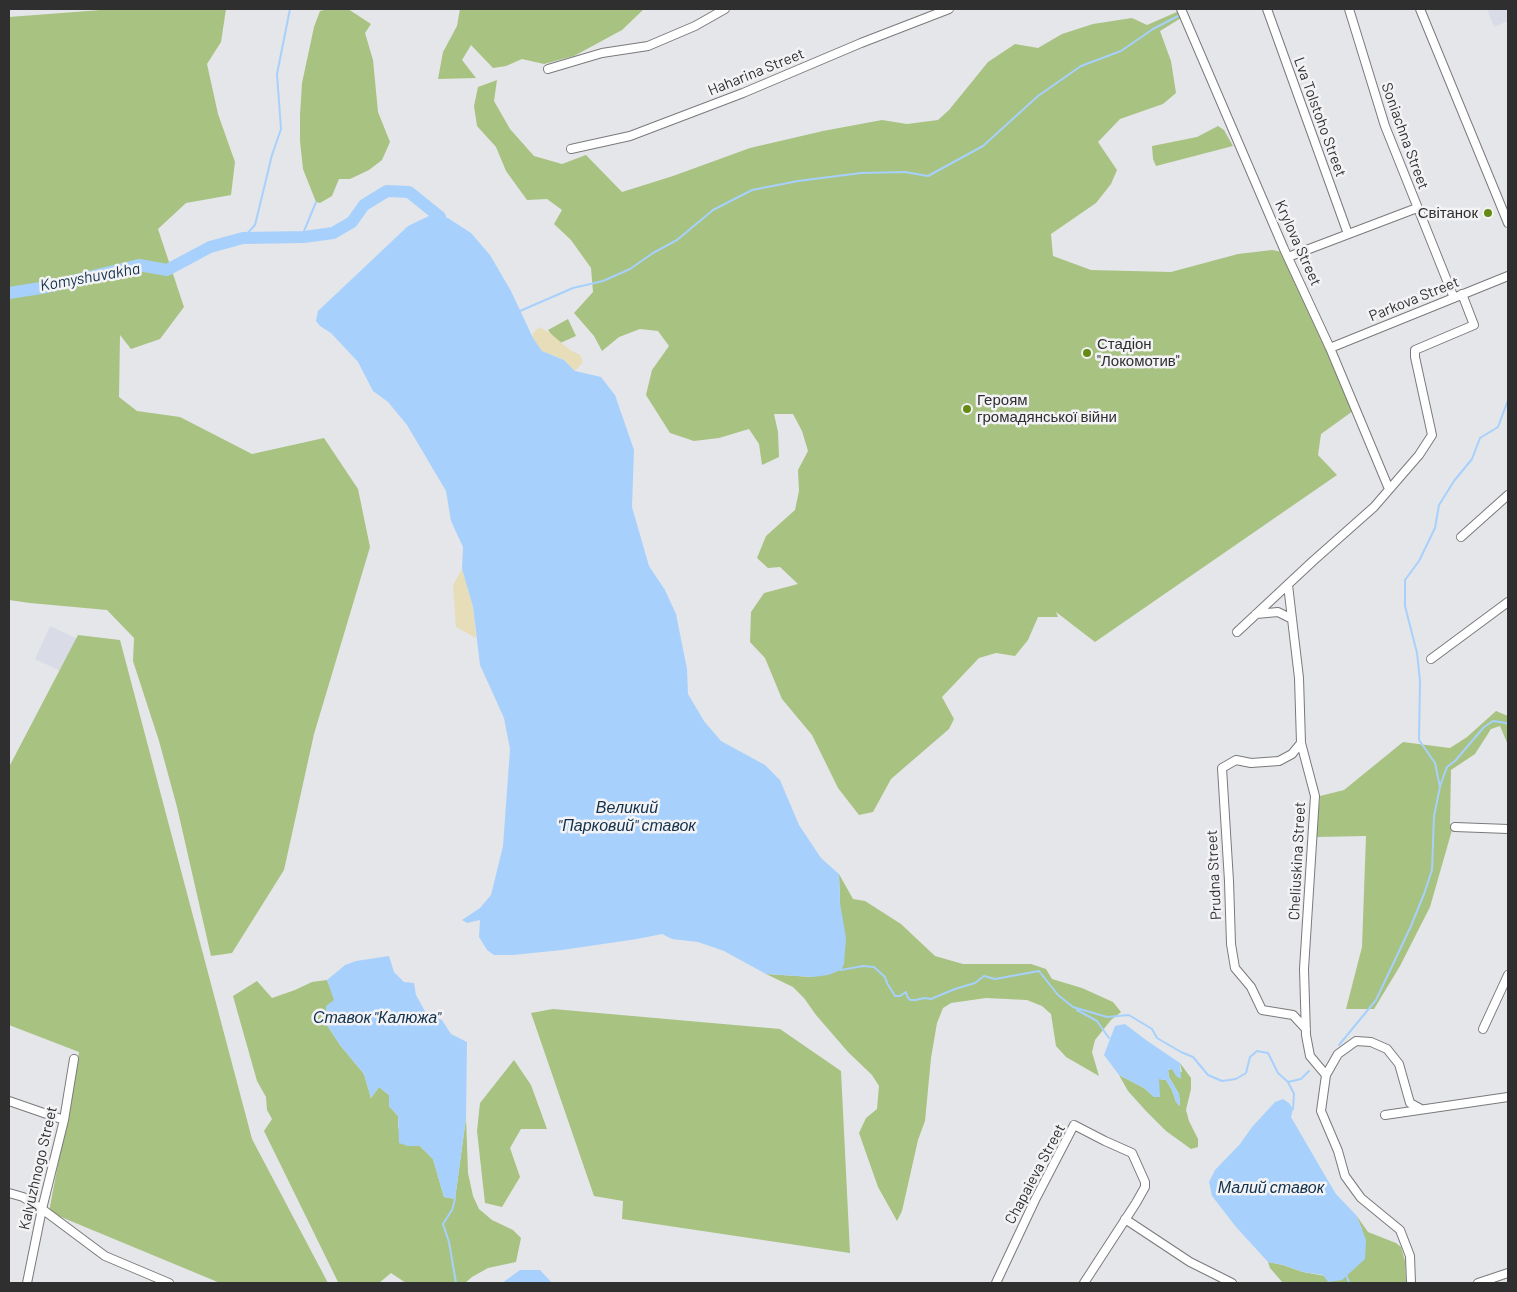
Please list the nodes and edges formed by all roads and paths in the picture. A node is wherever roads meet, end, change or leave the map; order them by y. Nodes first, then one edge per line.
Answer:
1 (725, 9) edge
2 (949, 9) edge
3 (1181, 9) edge
4 (1267, 9) edge
5 (1349, 9) edge
6 (1420, 9) edge
7 (548, 69) dead end
8 (571, 149) dead end
9 (1417, 208) junction
10 (1508, 223) edge
11 (1348, 234) junction
12 (1288, 257) junction
13 (1508, 276) edge
14 (1462, 294) junction
15 (1454, 298) junction
16 (1330, 348) junction
17 (1389, 489) junction
18 (1508, 495) edge
19 (1461, 536) dead end
20 (1288, 585) junction
21 (1508, 602) edge
22 (1256, 614) junction
23 (1292, 619) junction
24 (1237, 632) dead end
25 (1431, 660) dead end
26 (1301, 743) junction
27 (1455, 827) dead end
28 (1508, 829) edge
29 (1508, 975) edge
30 (1305, 1007) junction
31 (1294, 1015) junction
32 (1306, 1029) junction
33 (1483, 1029) dead end
34 (74, 1059) dead end
35 (1326, 1075) junction
36 (1508, 1097) edge
37 (9, 1101) edge
38 (1421, 1109) junction
39 (1385, 1115) dead end
40 (64, 1120) junction
41 (9, 1192) edge
42 (42, 1209) junction
43 (1125, 1219) junction
44 (1508, 1273) edge
45 (27, 1283) edge
46 (169, 1283) edge
47 (996, 1283) edge
48 (1084, 1283) edge
49 (1232, 1283) edge
50 (1411, 1283) edge
51 (1478, 1283) edge

1 - 7 street
2 - 8 street, Haharina Street
3 - 12 street, Krylova Street
4 - 11 street, Lva Tolstoho Street
5 - 9 street, Soniachna Street
6 - 10 street
9 - 11 street
9 - 15 street, Soniachna Street
11 - 12 street
12 - 16 street, Krylova Street
13 - 14 street, Parkova Street
14 - 15 street, Parkova Street
14 - 17 street
15 - 16 street, Parkova Street
16 - 17 street, Krylova Street
17 - 20 street
18 - 19 street
20 - 22 street
20 - 23 street, Cheliuskina Street
21 - 25 street
22 - 23 street
22 - 24 street
23 - 26 street, Cheliuskina Street
26 - 30 street, Cheliuskina Street
26 - 31 street, Prudna Street
27 - 28 street
29 - 33 street
30 - 31 street
30 - 32 street, Cheliuskina Street
31 - 32 street
32 - 35 street, Cheliuskina Street
34 - 40 street, Kalyuzhnogo Street
35 - 38 street
35 - 50 street
36 - 38 street
37 - 40 street
38 - 39 street
40 - 42 street, Kalyuzhnogo Street
41 - 42 street
42 - 45 street, Kalyuzhnogo Street
42 - 46 street
43 - 47 street, Chapaieva Street
43 - 48 street
43 - 49 street
44 - 51 street

